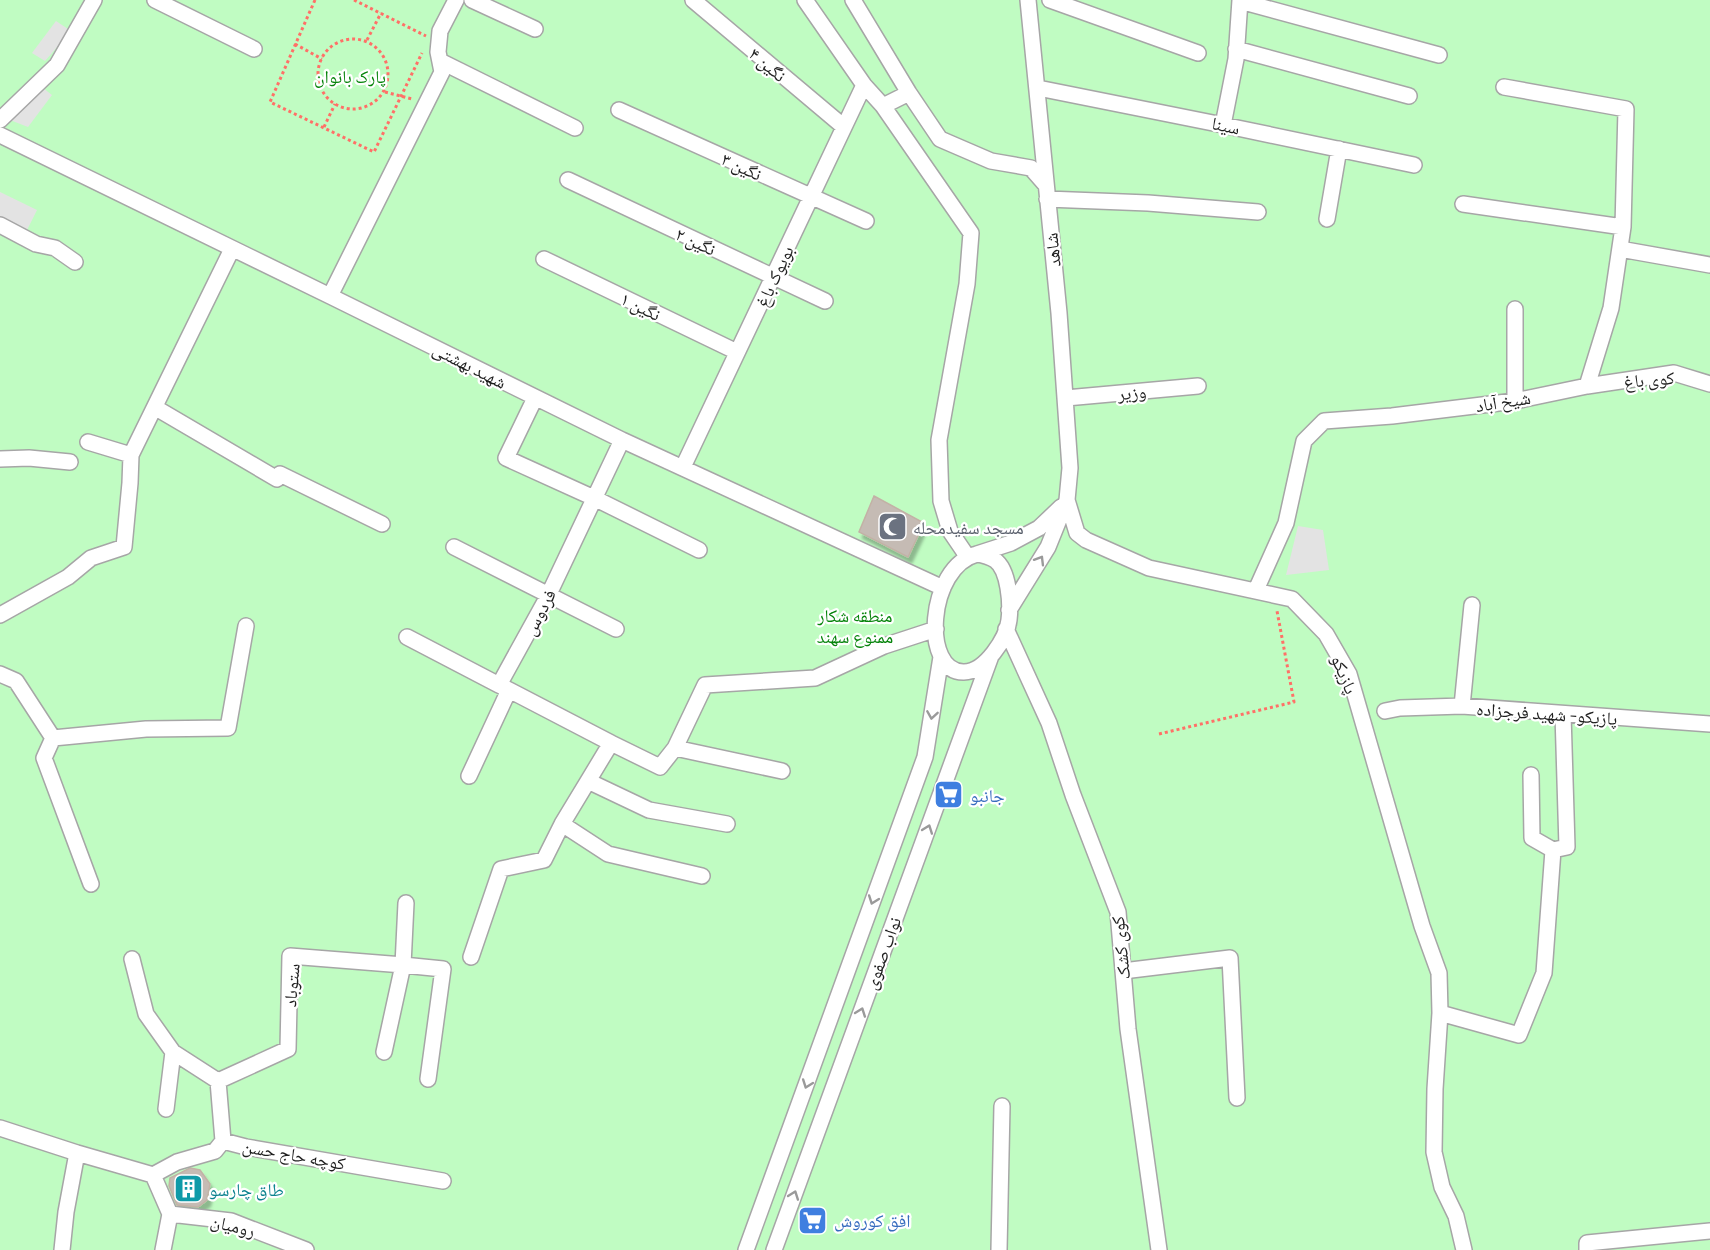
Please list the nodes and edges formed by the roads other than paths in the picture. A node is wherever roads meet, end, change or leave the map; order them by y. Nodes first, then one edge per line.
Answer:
1 (94, 0) edge
2 (155, 0) edge
3 (456, 0) edge
4 (472, 0) edge
5 (693, 0) edge
6 (805, 0) edge
7 (853, 0) edge
8 (1028, 0) edge
9 (1050, 0) edge
10 (1240, 1) edge
11 (535, 28) dead end
12 (254, 49) dead end
13 (1236, 49) junction
14 (1198, 53) dead end
15 (1439, 55) dead end
16 (442, 62) junction
17 (864, 85) junction
18 (1504, 87) dead end
19 (1038, 88) junction
20 (909, 93) junction
21 (1409, 96) dead end
22 (883, 106) junction
23 (619, 110) dead end
24 (0, 120) edge
25 (1224, 125) junction
26 (844, 127) junction
27 (575, 128) dead end
28 (0, 135) edge
29 (1339, 149) junction
30 (1414, 165) dead end
31 (568, 180) dead end
32 (1046, 191) junction
33 (811, 197) junction
34 (1462, 204) dead end
35 (1258, 212) dead end
36 (1327, 219) dead end
37 (866, 221) dead end
38 (0, 225) edge
39 (1623, 227) junction
40 (232, 249) junction
41 (1620, 249) junction
42 (544, 259) dead end
43 (75, 262) dead end
44 (1710, 265) edge
45 (773, 277) junction
46 (330, 296) junction
47 (825, 301) dead end
48 (1515, 309) dead end
49 (737, 352) junction
50 (1710, 384) edge
51 (1198, 386) dead end
52 (1587, 386) junction
53 (535, 398) junction
54 (1066, 398) junction
55 (1515, 401) junction
56 (156, 408) junction
57 (622, 440) junction
58 (88, 442) dead end
59 (131, 455) junction
60 (0, 459) edge
61 (70, 462) dead end
62 (683, 467) junction
63 (594, 498) junction
64 (1067, 500) junction
65 (382, 525) dead end
66 (454, 547) dead end
67 (699, 550) dead end
68 (972, 555) junction
69 (943, 588) junction
70 (1256, 590) junction
71 (548, 596) junction
72 (1472, 605) dead end
73 (1009, 610) junction
74 (0, 615) edge
75 (246, 626) dead end
76 (616, 629) dead end
77 (936, 629) junction
78 (1006, 629) junction
79 (408, 637) dead end
80 (991, 656) junction
81 (941, 657) junction
82 (0, 674) edge
83 (504, 687) junction
84 (1462, 706) junction
85 (1385, 711) dead end
86 (1563, 714) junction
87 (1710, 724) edge
88 (53, 738) junction
89 (611, 743) junction
90 (675, 748) junction
91 (782, 771) dead end
92 (1531, 775) dead end
93 (469, 776) dead end
94 (588, 781) junction
95 (562, 824) junction
96 (727, 824) dead end
97 (1553, 850) junction
98 (702, 876) dead end
99 (90, 884) dead end
100 (406, 903) dead end
101 (471, 957) dead end
102 (132, 958) dead end
103 (402, 966) junction
104 (1123, 971) junction
105 (1440, 1013) junction
106 (172, 1052) junction
107 (384, 1052) dead end
108 (428, 1079) dead end
109 (218, 1081) junction
110 (1237, 1098) dead end
111 (1002, 1106) dead end
112 (166, 1109) dead end
113 (0, 1128) edge
114 (223, 1141) junction
115 (77, 1153) junction
116 (153, 1174) junction
117 (442, 1181) dead end
118 (170, 1214) junction
119 (1710, 1231) edge
120 (62, 1250) edge
121 (164, 1250) edge
122 (306, 1250) edge
123 (746, 1250) edge
124 (774, 1250) edge
125 (999, 1250) edge
126 (1159, 1250) edge
127 (1464, 1250) edge
128 (1587, 1250) edge

1 - 24 street
2 - 12 street
3 - 16 street
4 - 11 street
5 - 26 street, نگین ۴
6 - 17 street
7 - 20 street
8 - 19 street, شاهد
9 - 14 street
10 - 13 street
10 - 15 street
13 - 21 street
13 - 25 street
16 - 27 street
16 - 46 street
17 - 22 street
17 - 26 street, بویوک باغ
18 - 39 street
19 - 25 street, سینا
19 - 32 street, شاهد
20 - 22 street
20 - 32 street
22 - 68 street
23 - 33 street, نگین ۳
25 - 29 street, سینا
26 - 33 street, بویوک باغ
28 - 40 street, شهید بهشتی
29 - 30 street, سینا
29 - 36 street
31 - 45 street, نگین ۲
32 - 35 street
32 - 54 street, شاهد
33 - 37 street, نگین ۳
33 - 45 street, بویوک باغ
34 - 39 street
38 - 43 street
39 - 41 street
40 - 46 street, شهید بهشتی
40 - 56 street
41 - 44 street
41 - 52 street
42 - 49 street, نگین ۱
45 - 47 street, نگین ۲
45 - 49 street, بویوک باغ
46 - 53 street, شهید بهشتی
48 - 55 street
49 - 62 street, بویوک باغ
50 - 52 street, کوی باغ
51 - 54 street, وزیر
52 - 55 street, شیخ آباد
53 - 57 street, شهید بهشتی
53 - 63 street
54 - 64 street, شاهد
55 - 70 street, شیخ آباد
56 - 59 street
56 - 65 street
57 - 62 street, شهید بهشتی
57 - 63 street, فردوس
58 - 59 street
59 - 74 street
60 - 61 street
62 - 69 street, شهید بهشتی
63 - 67 street
63 - 71 street, فردوس
64 - 68 street
64 - 70 street, پازیکو
73 -> 64 street
66 - 71 street
68 - 69 street
68 - 73 street
69 - 77 street
70 - 105 street, پازیکو
71 - 76 street
71 - 83 street, فردوس
72 - 84 street
73 - 78 street
75 - 88 street
77 - 81 street
77 - 90 street
78 - 80 street
78 - 104 street, کوی کشک
79 - 83 street
80 - 81 street
124 -> 80 street, نواب صفوی
81 -> 123 street, نواب صفوی
82 - 88 street
83 - 89 street
83 - 93 street, فردوس
84 - 85 street, پازیکو- شهید فرجزاده
84 - 86 street, پازیکو- شهید فرجزاده
86 - 87 street, پازیکو- شهید فرجزاده
86 - 97 street
88 - 99 street
89 - 90 street
89 - 94 street
90 - 91 street
92 - 97 street
94 - 95 street
94 - 96 street
95 - 98 street
95 - 101 street
97 - 105 street
100 - 103 street
102 - 106 street
103 - 107 street
103 - 108 street
103 - 109 street, ستوباد
104 - 110 street
104 - 126 street, کوی کشک
105 - 127 street, پازیکو
106 - 109 street
106 - 112 street
109 - 114 street
111 - 125 street
113 - 115 street
114 - 116 street, کوچه حاج حسن
114 - 117 street, کوچه حاج حسن
115 - 116 street
115 - 120 street
116 - 118 street
118 - 121 street
118 - 122 street, رومیان
119 - 128 street

